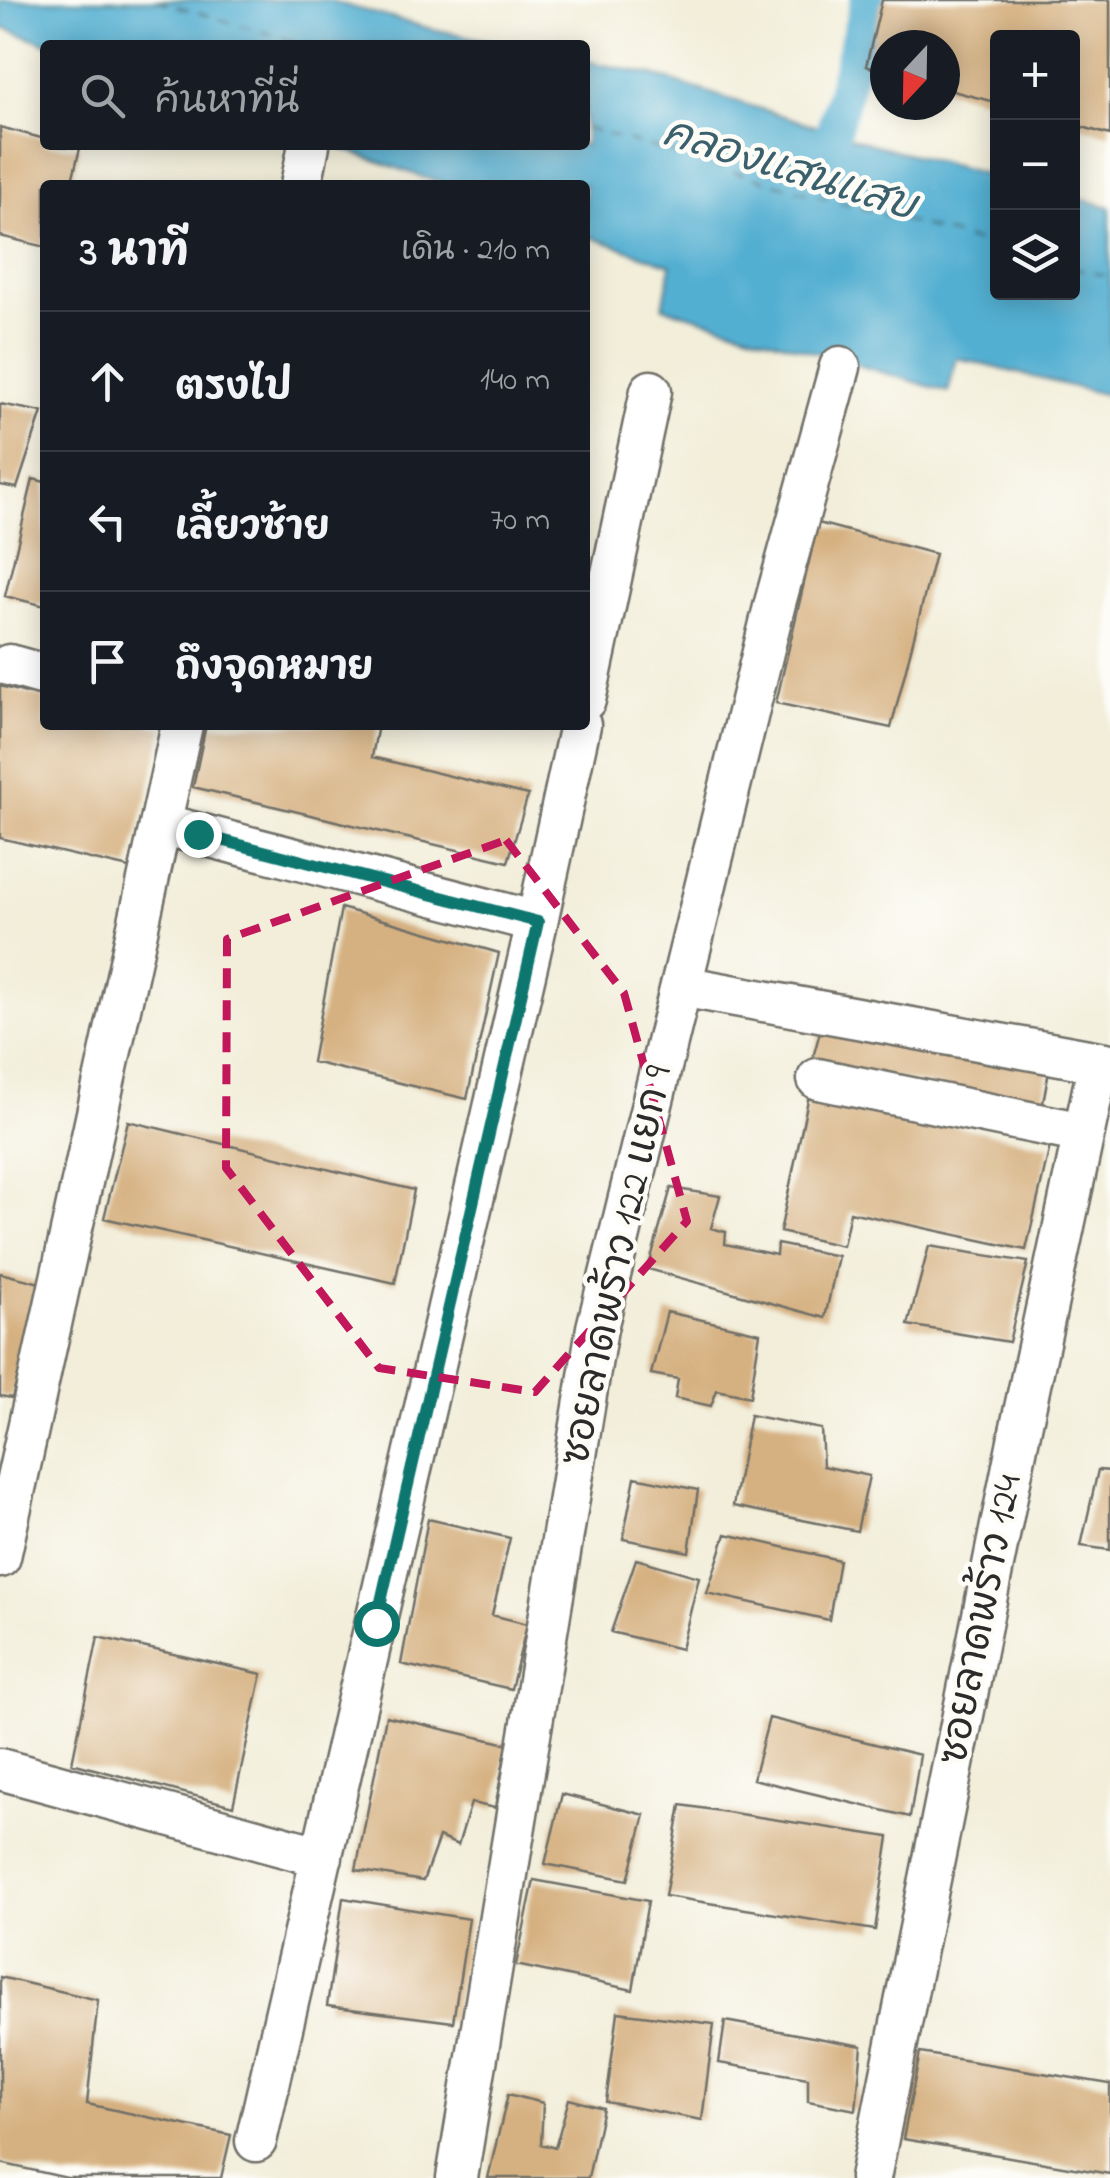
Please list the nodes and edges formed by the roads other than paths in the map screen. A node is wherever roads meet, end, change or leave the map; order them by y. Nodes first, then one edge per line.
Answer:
1 (308, 150) edge
2 (301, 180) edge
3 (840, 367) dead end
4 (651, 391) dead end
5 (590, 677) edge
6 (181, 730) edge
7 (579, 730) edge
8 (161, 824) junction
9 (538, 922) junction
10 (681, 986) junction
11 (1104, 1063) edge
12 (818, 1079) dead end
13 (1083, 1133) junction
14 (0, 1557) edge
15 (0, 1770) edge
16 (322, 1857) junction
17 (256, 2142) dead end
18 (457, 2178) edge
19 (870, 2178) edge

1 - 2 street
3 - 10 street, ซอยลาดพร้าว 122 แยก 9
4 - 5 street
6 - 8 street
7 - 9 street
8 - 9 street
8 - 14 street
9 - 16 street
10 - 11 street
10 - 18 street, ซอยลาดพร้าว 122 แยก 9
11 - 13 street, ซอยลาดพร้าว 124
12 - 13 street
13 - 19 street, ซอยลาดพร้าว 124
15 - 16 street
16 - 17 street

